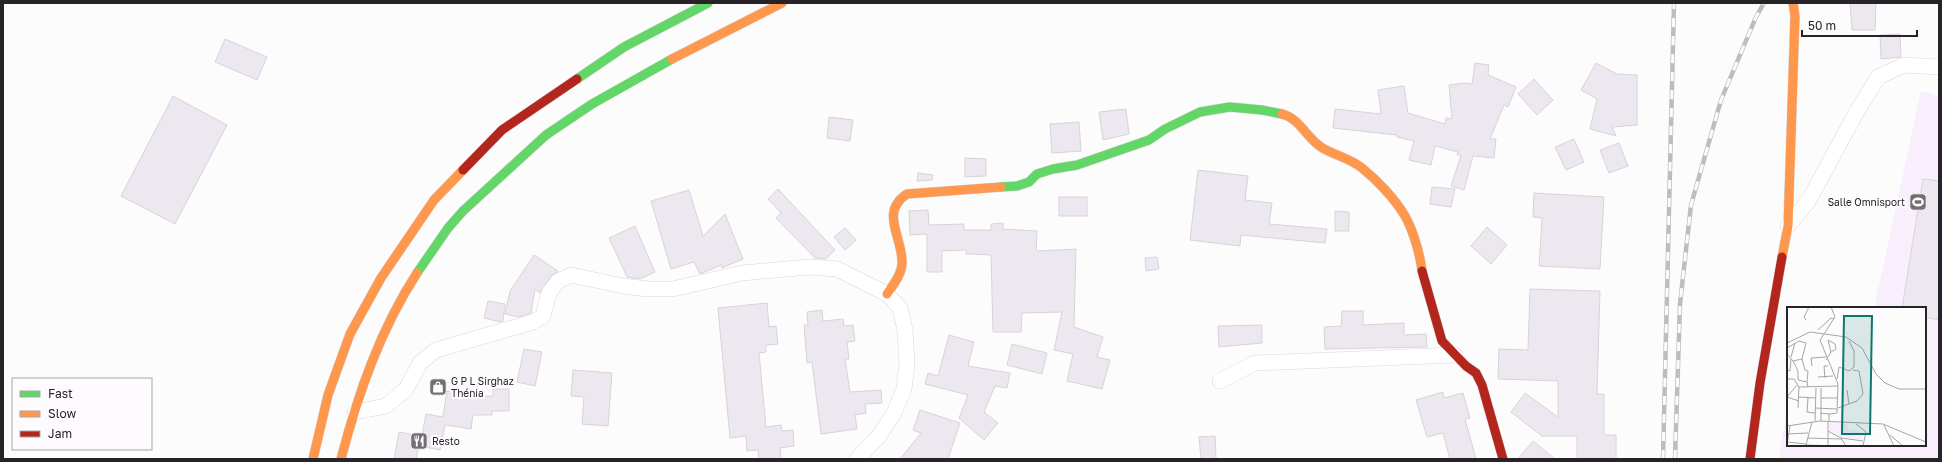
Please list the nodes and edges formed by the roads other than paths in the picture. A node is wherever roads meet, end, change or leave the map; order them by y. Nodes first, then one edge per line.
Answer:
1 (708, 3) edge
2 (782, 3) edge
3 (1793, 3) edge
4 (1939, 67) edge
5 (1788, 226) junction
6 (887, 294) junction
7 (1455, 355) junction
8 (1220, 381) dead end
9 (355, 412) junction
10 (314, 459) edge
11 (341, 459) edge
12 (857, 459) edge
13 (1503, 459) edge
14 (1750, 459) edge

1 - 10 main road
2 - 9 main road
3 - 5 main road
4 - 5 street
5 - 14 main road
6 - 7 main road
6 - 9 street
6 - 12 street
7 - 8 street
7 - 13 main road
9 - 11 main road

